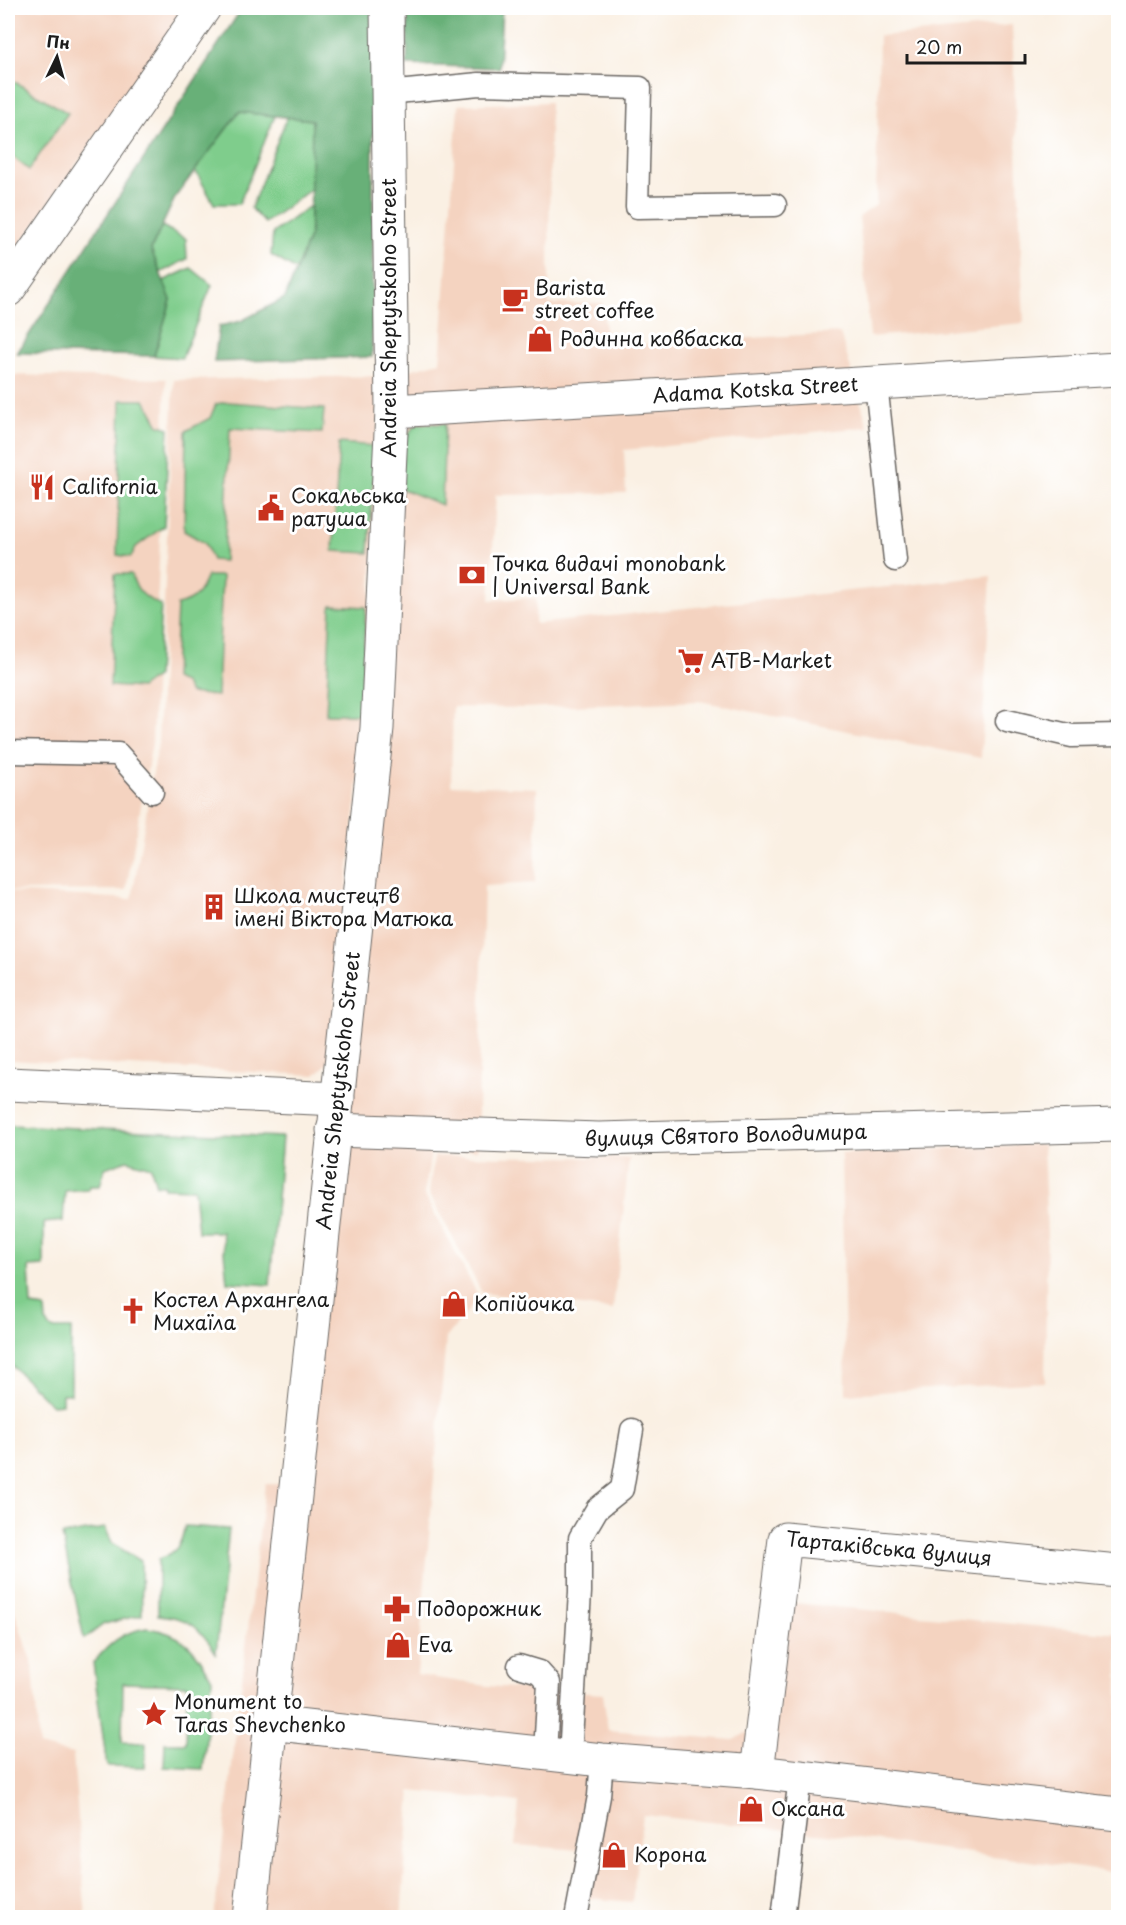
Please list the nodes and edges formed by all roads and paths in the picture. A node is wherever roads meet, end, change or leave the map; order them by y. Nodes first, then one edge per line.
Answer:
1 (204, 8) edge
2 (387, 8) edge
3 (387, 93) junction
4 (775, 205) dead end
5 (8, 290) edge
6 (1119, 369) edge
7 (876, 383) junction
8 (392, 411) junction
9 (895, 560) dead end
10 (1007, 721) dead end
11 (1119, 735) edge
12 (8, 752) edge
13 (152, 792) dead end
14 (8, 1084) edge
15 (335, 1114) junction
16 (1119, 1125) edge
17 (632, 1430) dead end
18 (1119, 1570) edge
19 (519, 1666) dead end
20 (270, 1722) junction
21 (573, 1756) junction
22 (757, 1772) junction
23 (800, 1778) junction
24 (1119, 1814) edge
25 (250, 1917) edge
26 (576, 1917) edge
27 (783, 1917) edge

1 - 5 street
2 - 3 street, Andreia Sheptytskoho Street
3 - 4 lane
3 - 8 street, Andreia Sheptytskoho Street
6 - 7 street, Adama Kotska Street
7 - 8 street, Adama Kotska Street
7 - 9 lane
8 - 15 street, Andreia Sheptytskoho Street
10 - 11 lane
12 - 13 lane
14 - 15 street, вулиця Святого Володимира
15 - 16 street, вулиця Святого Володимира
15 - 20 street, Andreia Sheptytskoho Street
17 - 21 lane
18 - 22 street, Тартаківська вулиця
19 - 21 lane
20 - 21 street
20 - 25 street, Andreia Sheptytskoho Street
21 - 22 street
21 - 26 lane
22 - 23 street
23 - 24 street
23 - 27 lane

